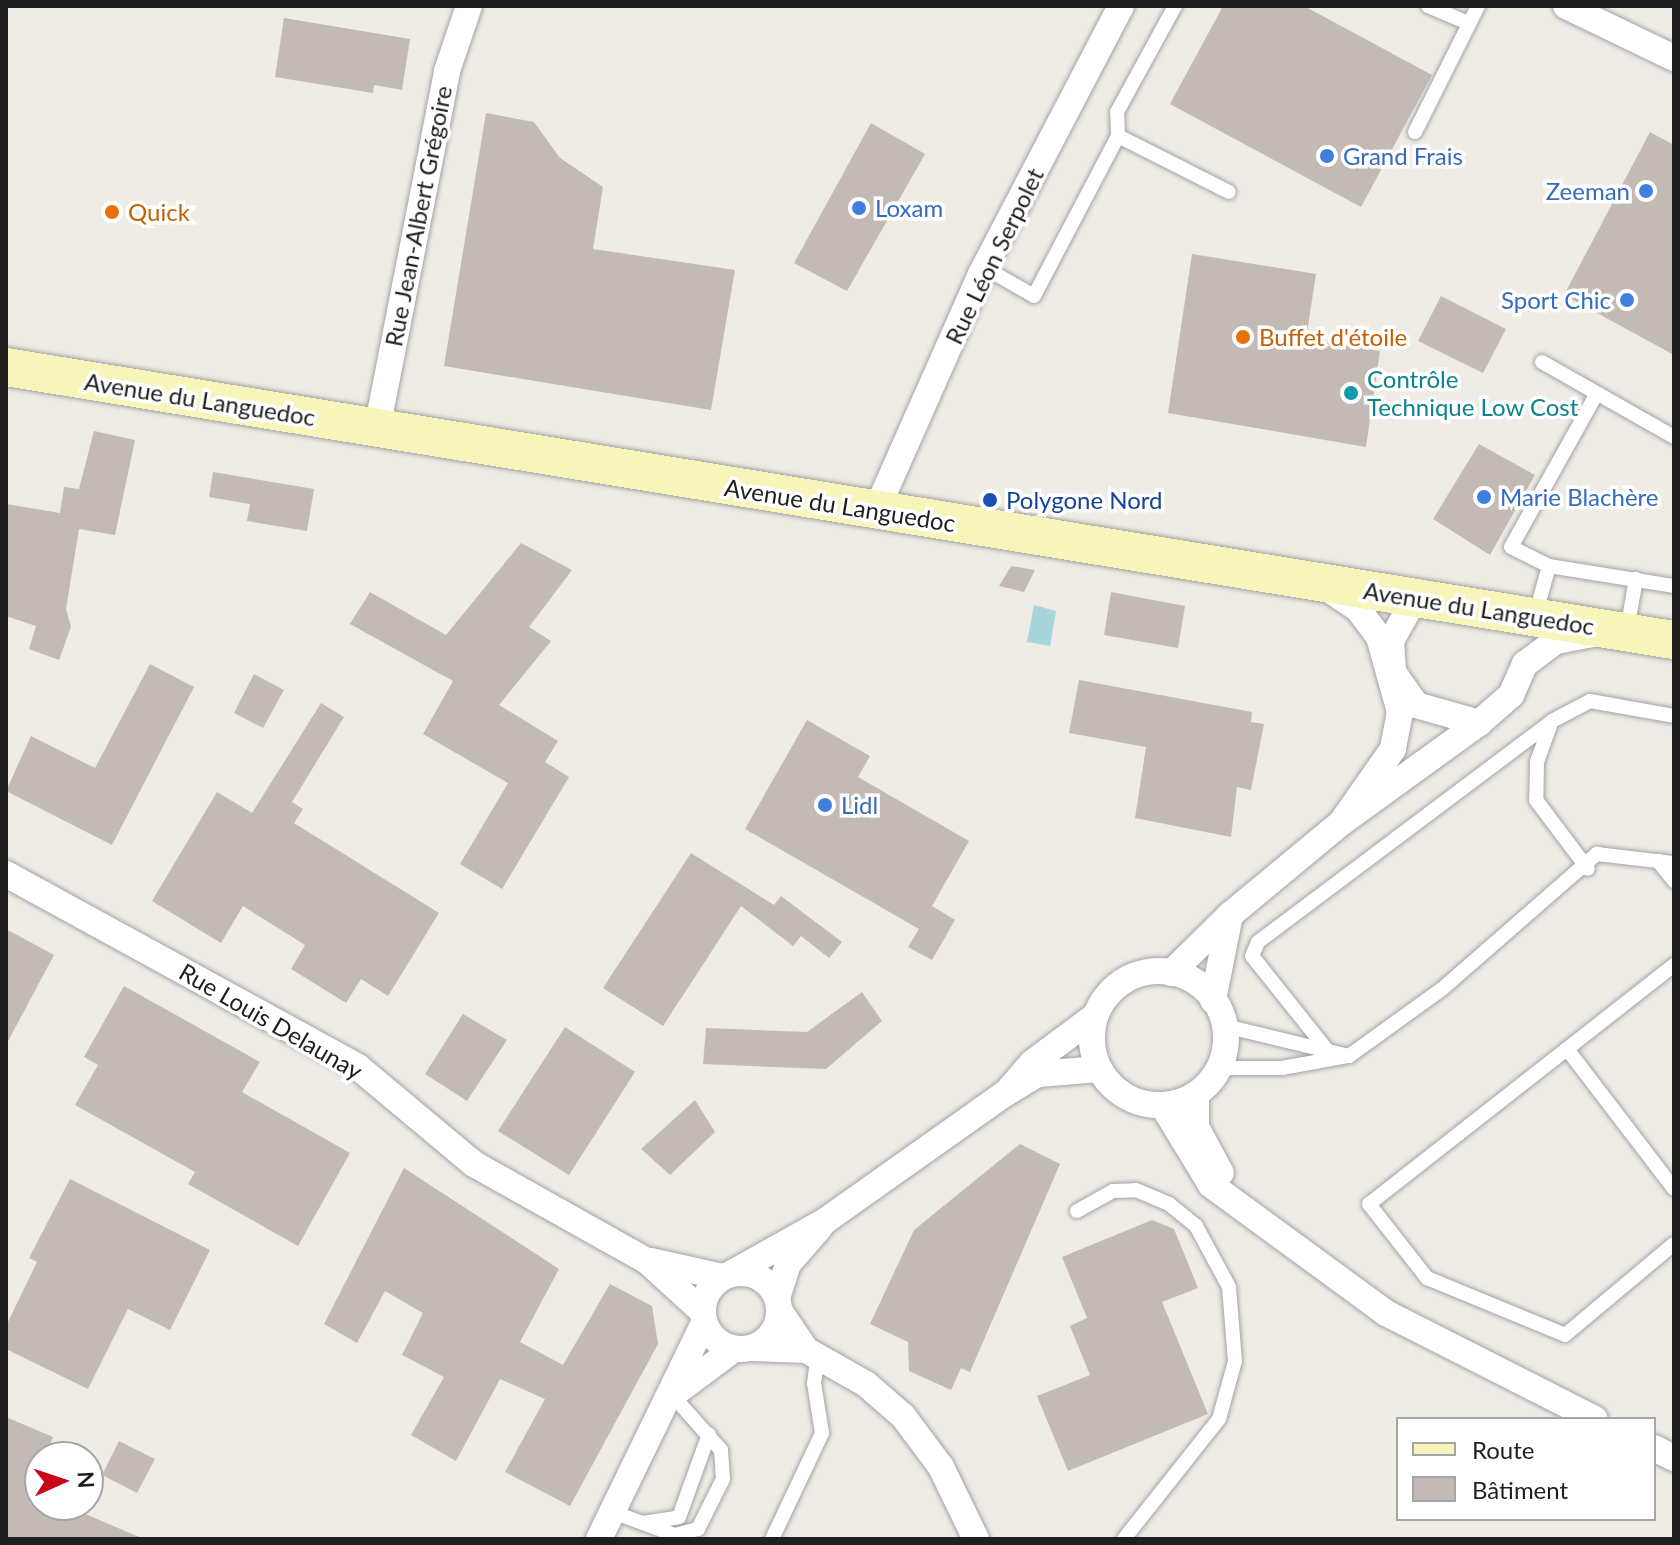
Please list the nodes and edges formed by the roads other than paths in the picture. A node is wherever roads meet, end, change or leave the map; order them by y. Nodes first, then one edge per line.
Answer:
1 (469, 6) edge
2 (1121, 6) edge
3 (1175, 6) edge
4 (1428, 6) edge
5 (1478, 6) edge
6 (1569, 7) edge
7 (1468, 23) junction
8 (1674, 58) edge
9 (1415, 132) dead end
10 (1118, 136) junction
11 (1229, 192) dead end
12 (985, 268) junction
13 (1542, 362) dead end
14 (6, 367) edge
15 (1596, 395) junction
16 (377, 429) junction
17 (1674, 437) edge
18 (876, 511) junction
19 (1549, 566) junction
20 (1636, 579) junction
21 (1325, 586) junction
22 (1674, 586) edge
23 (1415, 598) junction
24 (1521, 614) junction
25 (1621, 630) junction
26 (1674, 640) edge
27 (1525, 664) junction
28 (1393, 672) junction
29 (1674, 716) edge
30 (1552, 721) junction
31 (1479, 723) junction
32 (1341, 823) junction
33 (1658, 861) junction
34 (1674, 863) edge
35 (1588, 869) junction
36 (6, 874) edge
37 (1674, 881) edge
38 (1230, 915) junction
39 (1674, 965) edge
40 (1171, 973) junction
41 (1213, 1000) junction
42 (1095, 1016) junction
43 (1225, 1026) junction
44 (1567, 1049) junction
45 (1327, 1050) junction
46 (1349, 1056) junction
47 (1219, 1068) junction
48 (1099, 1069) junction
49 (1006, 1093) junction
50 (1196, 1095) junction
51 (1163, 1106) junction
52 (1674, 1189) edge
53 (1077, 1211) dead end
54 (1253, 1213) junction
55 (825, 1221) junction
56 (1674, 1244) edge
57 (647, 1261) junction
58 (727, 1275) junction
59 (778, 1304) junction
60 (703, 1317) junction
61 (743, 1348) junction
62 (812, 1353) junction
63 (673, 1396) junction
64 (1591, 1417) edge
65 (709, 1434) junction
66 (1656, 1449) edge
67 (1674, 1458) edge
68 (613, 1512) junction
69 (643, 1523) junction
70 (599, 1539) edge
71 (772, 1539) edge
72 (976, 1539) edge
73 (1124, 1539) edge

1 - 16 street, Rue Jean-Albert Grégoire
2 - 12 street, Rue Léon Serpolet
3 - 10 lane
4 - 7 lane
5 - 7 lane
6 - 8 street
7 - 9 lane
10 - 11 lane
10 - 12 lane
12 - 18 street, Rue Léon Serpolet
13 - 15 lane
14 - 16 main road, Avenue du Languedoc
15 - 17 lane
15 - 19 lane
16 - 18 main road, Avenue du Languedoc
18 - 21 main road, Avenue du Languedoc
19 - 20 lane
19 - 24 lane
20 - 22 lane
20 - 25 lane
21 - 23 main road, Avenue du Languedoc
21 - 28 street
23 - 24 main road, Avenue du Languedoc
23 - 28 street
24 - 25 main road, Avenue du Languedoc
24 - 27 street
25 - 26 main road, Avenue du Languedoc
25 - 27 street
27 - 31 street
28 - 31 street
28 - 32 street
29 - 30 lane
30 - 35 lane
30 - 45 lane
31 - 32 street
32 - 38 street
33 - 34 lane
33 - 35 lane
33 - 37 lane
35 - 46 lane
36 - 57 street, Rue Louis Delaunay
38 - 40 street
38 - 41 street
39 - 44 lane
40 - 41 street
40 - 42 street
41 - 43 street
42 - 48 street
42 - 49 street
43 - 45 lane
43 - 47 street
44 - 52 lane
44 - 56 lane
45 - 46 lane
46 - 47 lane
47 - 50 street
48 - 49 street
48 - 51 street
49 - 55 street
50 - 51 street
50 - 54 street
51 - 54 street
53 - 73 lane
54 - 64 street
55 - 58 street
55 - 59 street
57 - 58 street, Rue Louis Delaunay
57 - 60 street, Rue Louis Delaunay
58 - 59 street
58 - 60 street
59 - 61 street
59 - 62 street
60 - 61 street
60 - 63 street
61 - 62 street
61 - 63 street
62 - 71 lane
62 - 72 street
63 - 65 lane
63 - 68 street
65 - 69 lane
65 - 69 lane
66 - 67 street
68 - 69 lane
68 - 70 street

